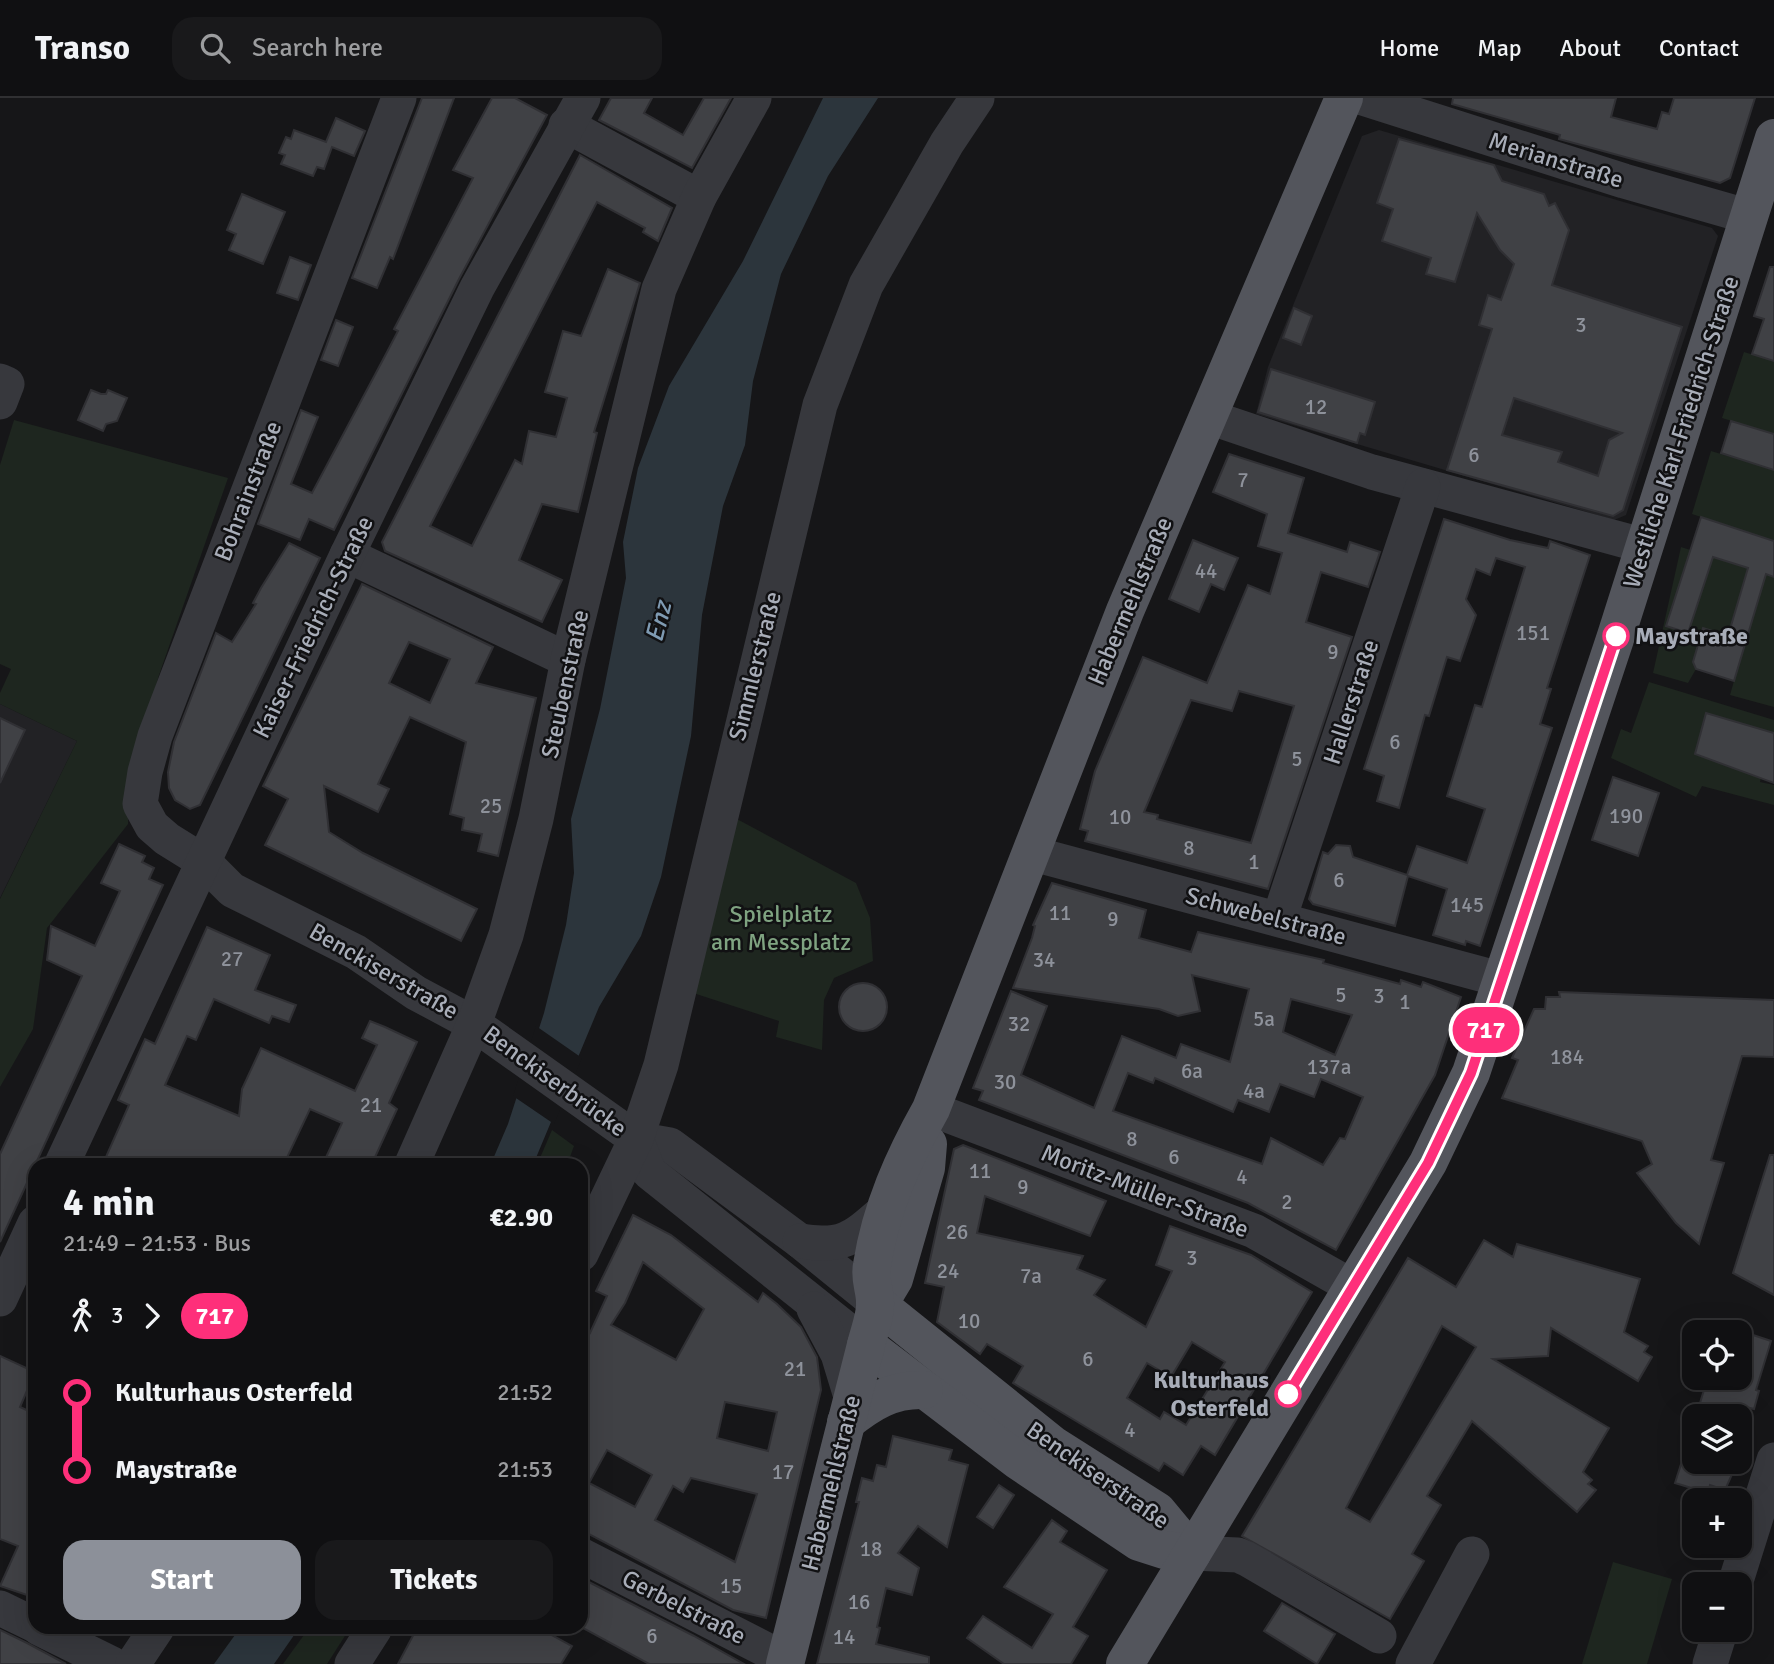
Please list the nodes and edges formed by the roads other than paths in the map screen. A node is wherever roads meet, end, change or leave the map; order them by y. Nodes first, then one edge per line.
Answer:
1 (398, 98) edge
2 (754, 98) edge
3 (977, 98) edge
4 (1344, 98) edge
5 (1363, 98) edge
6 (575, 112) edge
7 (1774, 138) edge
8 (699, 197) junction
9 (1750, 217) junction
10 (0, 381) edge
11 (0, 402) edge
12 (1209, 417) junction
13 (1423, 486) junction
14 (1645, 546) junction
15 (347, 555) junction
16 (568, 660) junction
17 (1030, 853) junction
18 (204, 862) junction
19 (1279, 919) junction
20 (1503, 980) junction
21 (484, 1030) junction
22 (931, 1110) junction
23 (636, 1139) junction
24 (65, 1158) edge
25 (415, 1158) edge
26 (884, 1211) junction
27 (28, 1238) edge
28 (588, 1239) edge
29 (800, 1241) junction
30 (1353, 1287) junction
31 (804, 1294) junction
32 (0, 1299) edge
33 (875, 1302) junction
34 (866, 1345) junction
35 (924, 1390) junction
36 (849, 1410) junction
37 (1774, 1460) edge
38 (1192, 1553) junction
39 (1472, 1554) dead end
40 (588, 1559) edge
41 (1739, 1572) edge
42 (0, 1608) edge
43 (28, 1622) edge
44 (53, 1634) edge
45 (153, 1634) edge
46 (371, 1634) edge
47 (1379, 1636) dead end
48 (1717, 1642) edge
49 (786, 1662) edge
50 (112, 1664) edge
51 (133, 1664) edge
52 (352, 1664) edge
53 (1125, 1664) edge
54 (1413, 1664) edge
55 (1710, 1664) edge

1 - 18 street, Bohrainstraße
2 - 8 street, Steubenstraße
3 - 23 street, Simmlerstraße
4 - 12 main road, Habermehlstraße
5 - 9 street, Merianstraße
6 - 8 street
6 - 15 street, Kaiser-Friedrich-Straße
7 - 9 main road, Westliche Karl-Friedrich-Straße
8 - 16 street, Steubenstraße
9 - 14 main road, Westliche Karl-Friedrich-Straße
10 - 11 street
12 - 13 street
12 - 17 main road, Habermehlstraße
13 - 14 street
13 - 19 street, Hallerstraße
14 - 20 main road, Westliche Karl-Friedrich-Straße
15 - 16 street
15 - 18 street, Kaiser-Friedrich-Straße
16 - 21 street, Steubenstraße
17 - 19 street, Schwebelstraße
17 - 22 main road, Habermehlstraße
18 - 21 street, Benckiserstraße
18 - 24 street, Kaiser-Friedrich-Straße
19 - 20 street, Schwebelstraße
20 - 30 main road, Westliche Karl-Friedrich-Straße
21 - 23 street, Benckiserbrücke
21 - 25 street, Steubenstraße
22 - 26 main road, Habermehlstraße
22 - 30 street, Moritz-Müller-Straße
22 - 33 main road, Habermehlstraße
23 - 28 street, Simmlerstraße
23 - 29 street, Benckiserstraße
23 - 31 street, Benckiserstraße
26 - 29 street
26 - 33 main road, Habermehlstraße
27 - 32 street
29 - 33 street, Benckiserstraße
30 - 38 main road, Westliche Karl-Friedrich-Straße
31 - 34 street, Benckiserstraße
31 - 36 street
33 - 34 main road, Habermehlstraße
33 - 38 main road, Benckiserstraße
34 - 35 main road, Benckiserstraße
34 - 36 main road, Habermehlstraße
35 - 36 main road
35 - 38 main road, Benckiserstraße
36 - 49 main road, Habermehlstraße
37 - 41 street
38 - 47 street
38 - 53 main road, Westliche Karl-Friedrich-Straße
39 - 54 street
40 - 49 street, Gerbelstraße
42 - 43 street
44 - 50 street
45 - 51 street
46 - 52 street
48 - 55 street

